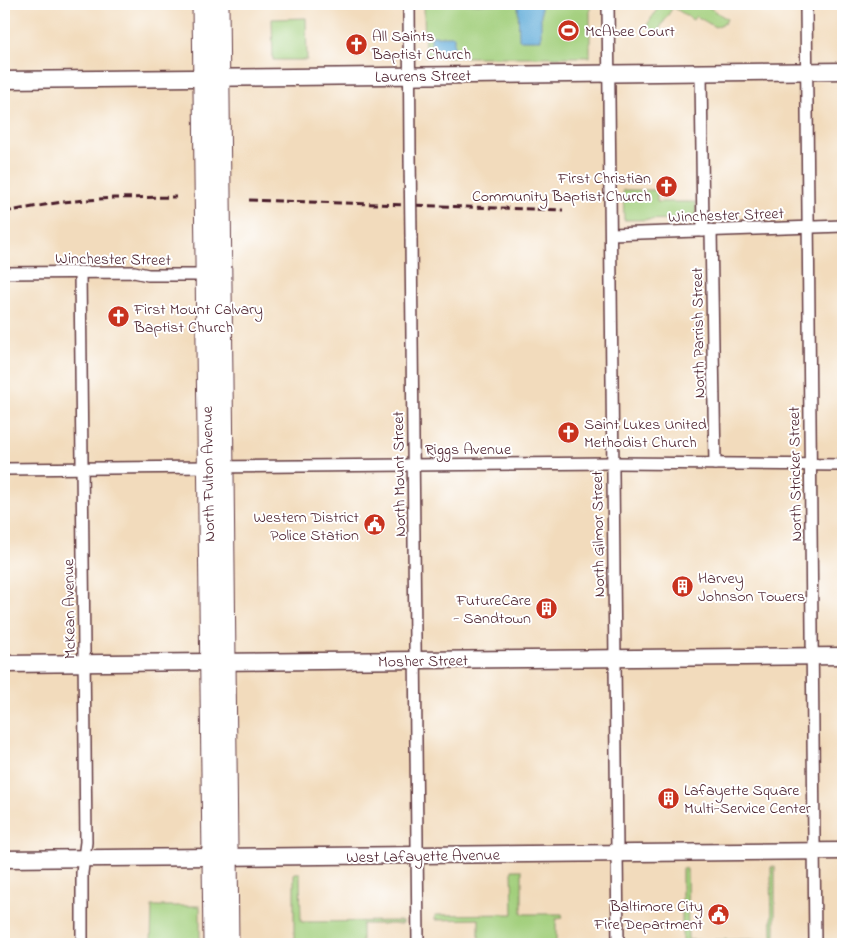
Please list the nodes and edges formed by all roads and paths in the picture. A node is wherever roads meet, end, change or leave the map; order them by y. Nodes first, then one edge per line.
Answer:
1 (202, 4) edge
2 (219, 4) edge
3 (409, 4) edge
4 (608, 4) edge
5 (806, 4) edge
6 (843, 71) edge
7 (806, 72) junction
8 (701, 73) junction
9 (609, 74) junction
10 (410, 75) junction
11 (212, 78) junction
12 (4, 80) edge
13 (843, 226) edge
14 (808, 227) junction
15 (707, 230) junction
16 (610, 234) junction
17 (80, 272) junction
18 (4, 274) edge
19 (214, 275) junction
20 (613, 463) junction
21 (414, 464) junction
22 (715, 464) junction
23 (810, 465) junction
24 (843, 465) edge
25 (216, 466) junction
26 (82, 468) junction
27 (4, 469) edge
28 (812, 656) junction
29 (843, 656) edge
30 (615, 658) junction
31 (416, 660) junction
32 (219, 662) junction
33 (84, 663) junction
34 (4, 664) edge
35 (843, 851) edge
36 (814, 852) junction
37 (617, 854) junction
38 (417, 855) junction
39 (220, 857) junction
40 (84, 858) junction
41 (4, 859) edge
42 (82, 944) edge
43 (213, 944) edge
44 (229, 944) edge
45 (418, 944) edge
46 (618, 944) edge
47 (815, 944) edge

1 - 11 main road, North Fulton Avenue
2 - 11 main road, North Fulton Avenue
3 - 10 street, North Mount Street
4 - 9 street, North Gilmor Street
5 - 7 street, North Stricker Street
6 - 7 street, Laurens Street
7 - 8 street, Laurens Street
7 - 14 street, North Stricker Street
8 - 9 street, Laurens Street
8 - 15 street, North Parrish Street
9 - 10 street, Laurens Street
9 - 16 street, North Gilmor Street
10 - 11 street, Laurens Street
10 - 21 street, North Mount Street, bridge
11 - 12 street, Laurens Street
11 - 19 main road, North Fulton Avenue
13 - 14 street, Winchester Street
14 - 15 street, Winchester Street
14 - 23 street, North Stricker Street
15 - 16 street, Winchester Street
15 - 22 street, North Parrish Street
16 - 20 street, North Gilmor Street
17 - 18 street, Winchester Street
17 - 19 street, Winchester Street
17 - 26 street, McKean Avenue
19 - 25 main road, North Fulton Avenue
20 - 21 street, Riggs Avenue
20 - 22 street, Riggs Avenue
20 - 30 street, North Gilmor Street
21 - 25 street, Riggs Avenue
21 - 31 street, North Mount Street
22 - 23 street, Riggs Avenue
23 - 24 street, Riggs Avenue
23 - 28 street, North Stricker Street
25 - 26 street, Riggs Avenue
25 - 32 main road, North Fulton Avenue
26 - 27 street, Riggs Avenue
26 - 33 street, McKean Avenue
28 - 29 street, Mosher Street
28 - 30 street, Mosher Street
28 - 36 street, North Stricker Street
30 - 31 street, Mosher Street
30 - 37 street, North Gilmor Street
31 - 32 street, Mosher Street
31 - 38 street, North Mount Street
32 - 33 street, Mosher Street
32 - 39 main road, North Fulton Avenue
33 - 34 street, Mosher Street
33 - 40 street, McKean Avenue
35 - 36 street, West Lafayette Avenue
36 - 37 street, West Lafayette Avenue
36 - 47 street, North Stricker Street
37 - 38 street, West Lafayette Avenue
37 - 46 street, North Gilmor Street
38 - 39 street, West Lafayette Avenue
38 - 45 street, North Mount Street
39 - 40 street, West Lafayette Avenue
39 - 43 main road, North Fulton Avenue
39 - 44 main road, North Fulton Avenue
40 - 41 street, West Lafayette Avenue
40 - 42 street, McKean Avenue

